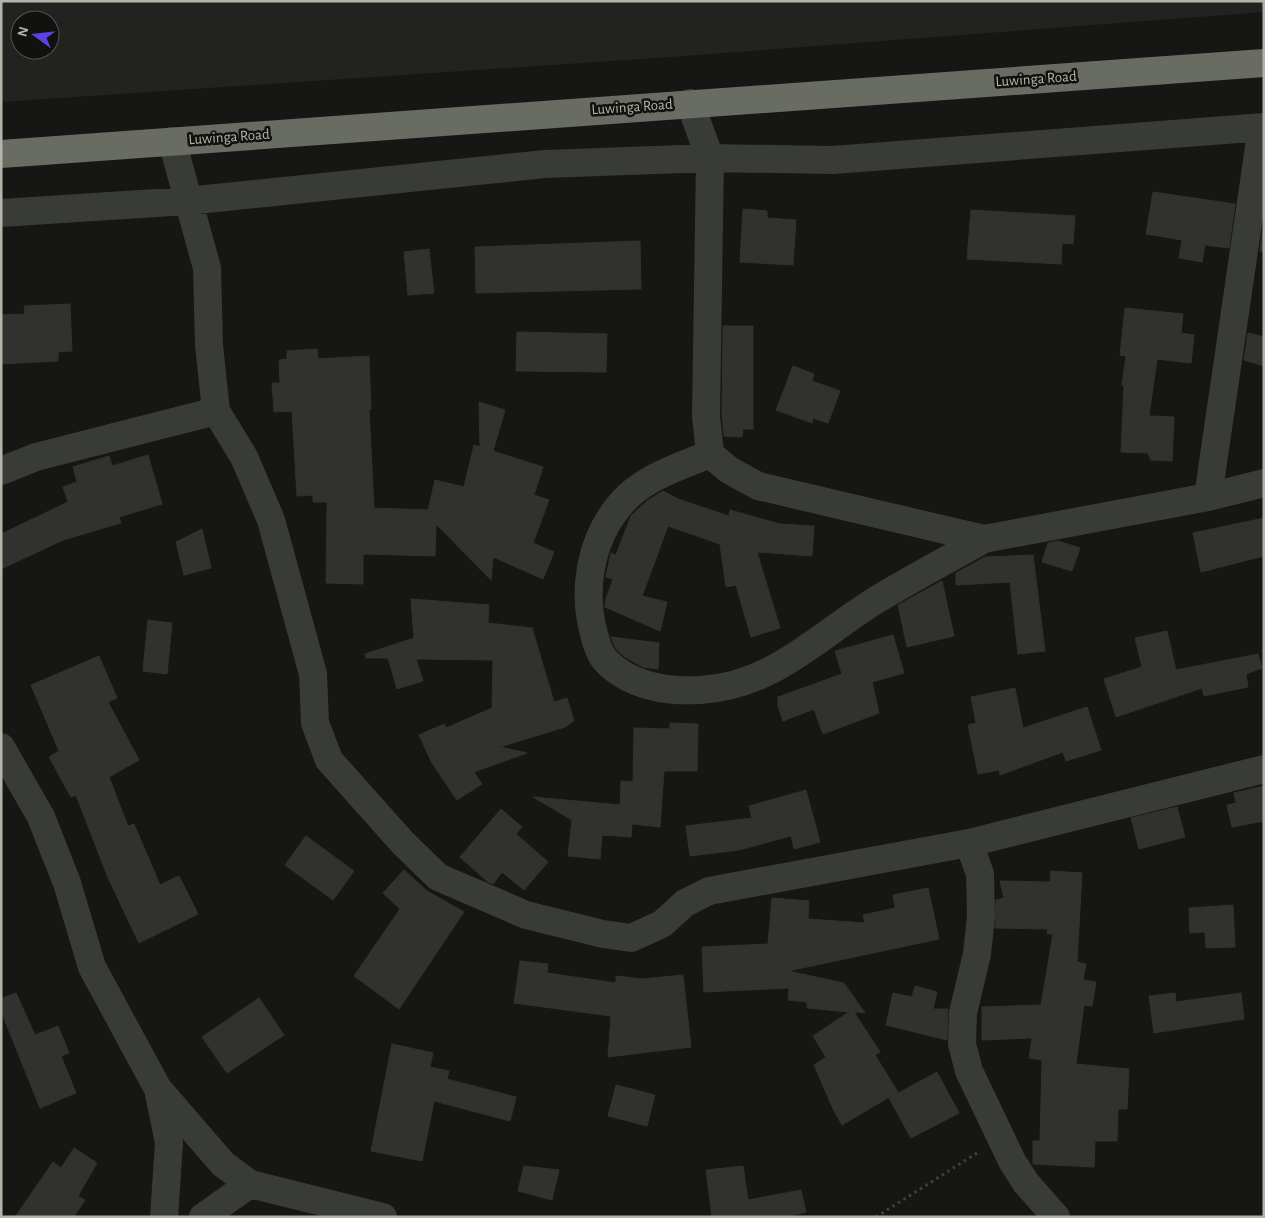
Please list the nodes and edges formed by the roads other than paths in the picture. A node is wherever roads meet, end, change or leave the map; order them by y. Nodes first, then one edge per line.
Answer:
1 (1264, 63) edge
2 (690, 103) junction
3 (1263, 127) edge
4 (172, 141) junction
5 (1, 154) edge
6 (710, 158) junction
7 (187, 201) junction
8 (1, 214) edge
9 (216, 410) junction
10 (710, 454) junction
11 (1, 471) edge
12 (1264, 483) edge
13 (1208, 497) junction
14 (984, 539) junction
15 (1, 747) edge
16 (1264, 769) edge
17 (969, 844) junction
18 (158, 1089) junction
19 (250, 1184) junction
20 (164, 1217) edge
21 (203, 1217) edge
22 (383, 1217) edge
23 (1056, 1217) edge

1 - 2 highway, Luwinga Road
2 - 4 highway, Luwinga Road
2 - 6 street
3 - 6 street
3 - 13 street
4 - 5 highway, Luwinga Road
4 - 7 street
6 - 7 street
6 - 10 street
7 - 8 street
7 - 9 street
9 - 11 street
9 - 17 street
10 - 14 street
10 - 14 street
12 - 13 street
13 - 14 street
15 - 18 street
16 - 17 street
17 - 23 street
18 - 19 street
18 - 20 street
19 - 21 street
19 - 22 street

